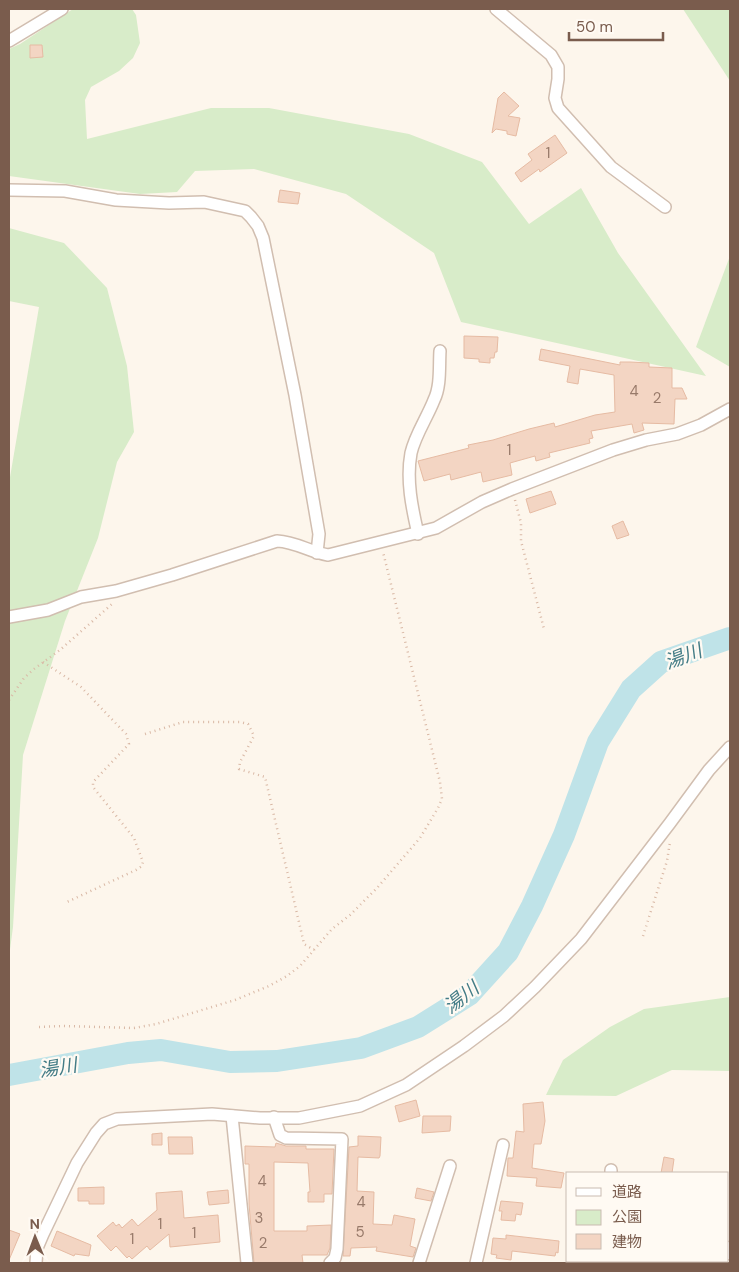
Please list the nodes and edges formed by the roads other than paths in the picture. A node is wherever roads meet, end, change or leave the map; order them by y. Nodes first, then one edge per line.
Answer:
1 (62, 9) edge
2 (496, 9) edge
3 (9, 42) edge
4 (9, 190) edge
5 (665, 207) dead end
6 (440, 351) dead end
7 (730, 409) edge
8 (418, 534) junction
9 (317, 553) junction
10 (9, 617) edge
11 (730, 747) edge
12 (232, 1116) junction
13 (274, 1117) junction
14 (502, 1145) dead end
15 (450, 1166) dead end
16 (36, 1263) edge
17 (246, 1263) edge
18 (330, 1263) edge
19 (418, 1263) edge
20 (476, 1263) edge

1 - 3 street
2 - 5 street
4 - 9 street
6 - 8 street
7 - 8 street
8 - 9 street
9 - 10 street
11 - 13 street
12 - 13 street
12 - 16 street
12 - 17 street
13 - 18 street
14 - 20 street
15 - 19 street

